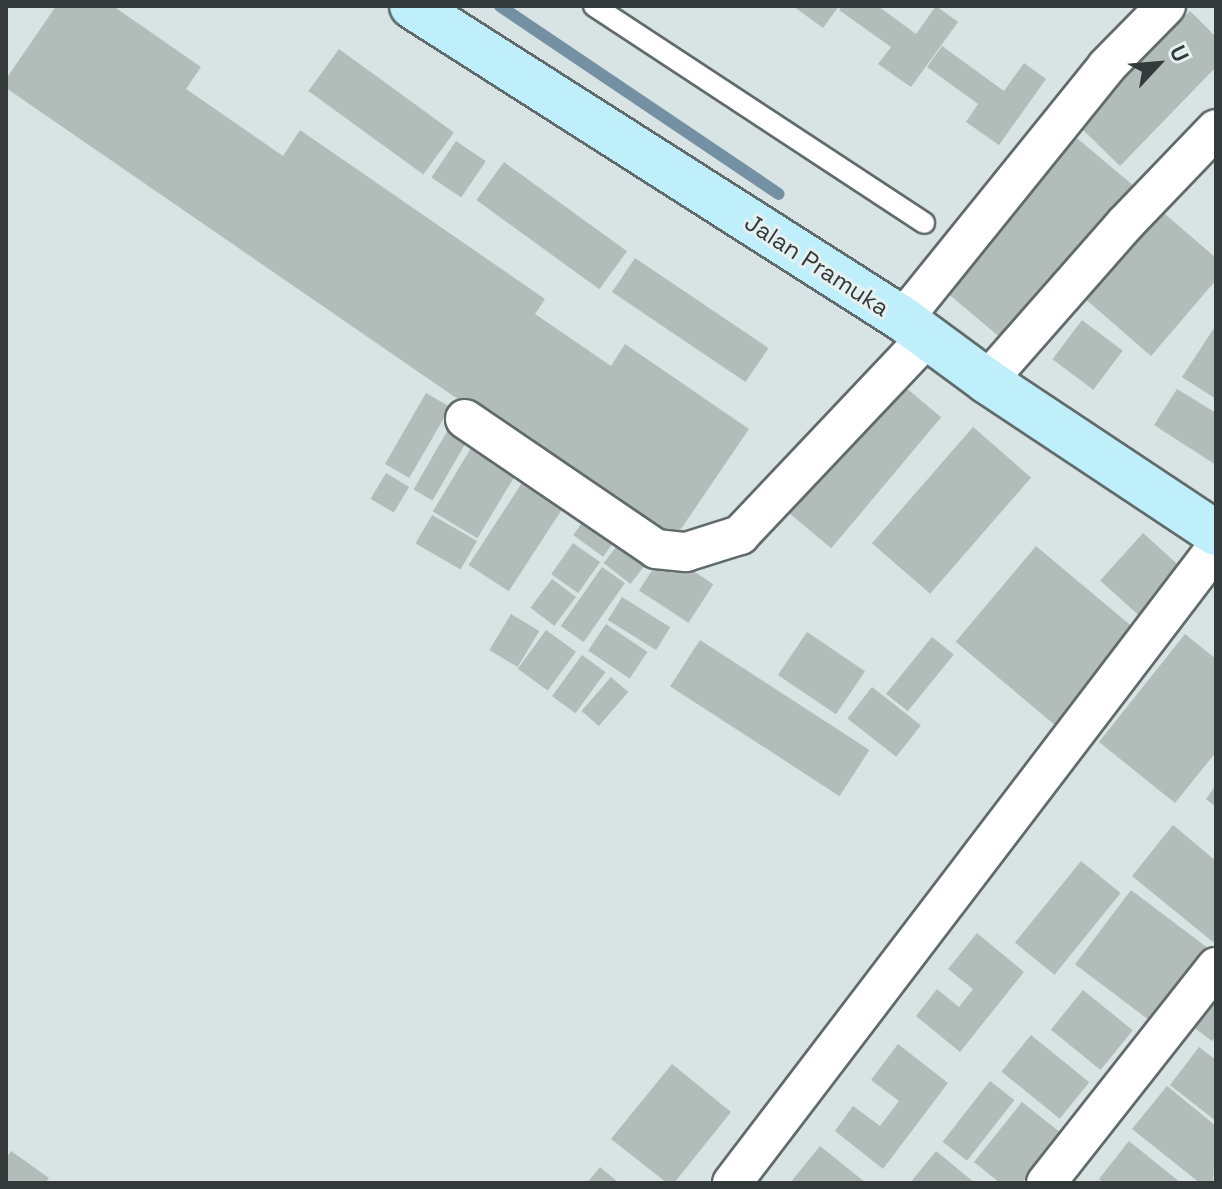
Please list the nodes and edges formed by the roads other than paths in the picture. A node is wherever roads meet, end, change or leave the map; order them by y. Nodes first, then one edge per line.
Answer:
1 (412, 6) edge
2 (594, 6) edge
3 (1166, 6) edge
4 (1216, 129) edge
5 (924, 223) dead end
6 (915, 328) junction
7 (987, 381) junction
8 (465, 419) dead end
9 (1216, 533) edge
10 (1216, 548) edge
11 (1216, 967) edge
12 (732, 1183) edge
13 (1046, 1183) edge

1 - 6 main road, Jalan Pramuka
2 - 5 lane
3 - 6 street
4 - 7 street
6 - 7 main road, Jalan Pramuka
6 - 8 street
7 - 9 main road, Jalan Pramuka
10 - 12 street
11 - 13 street

